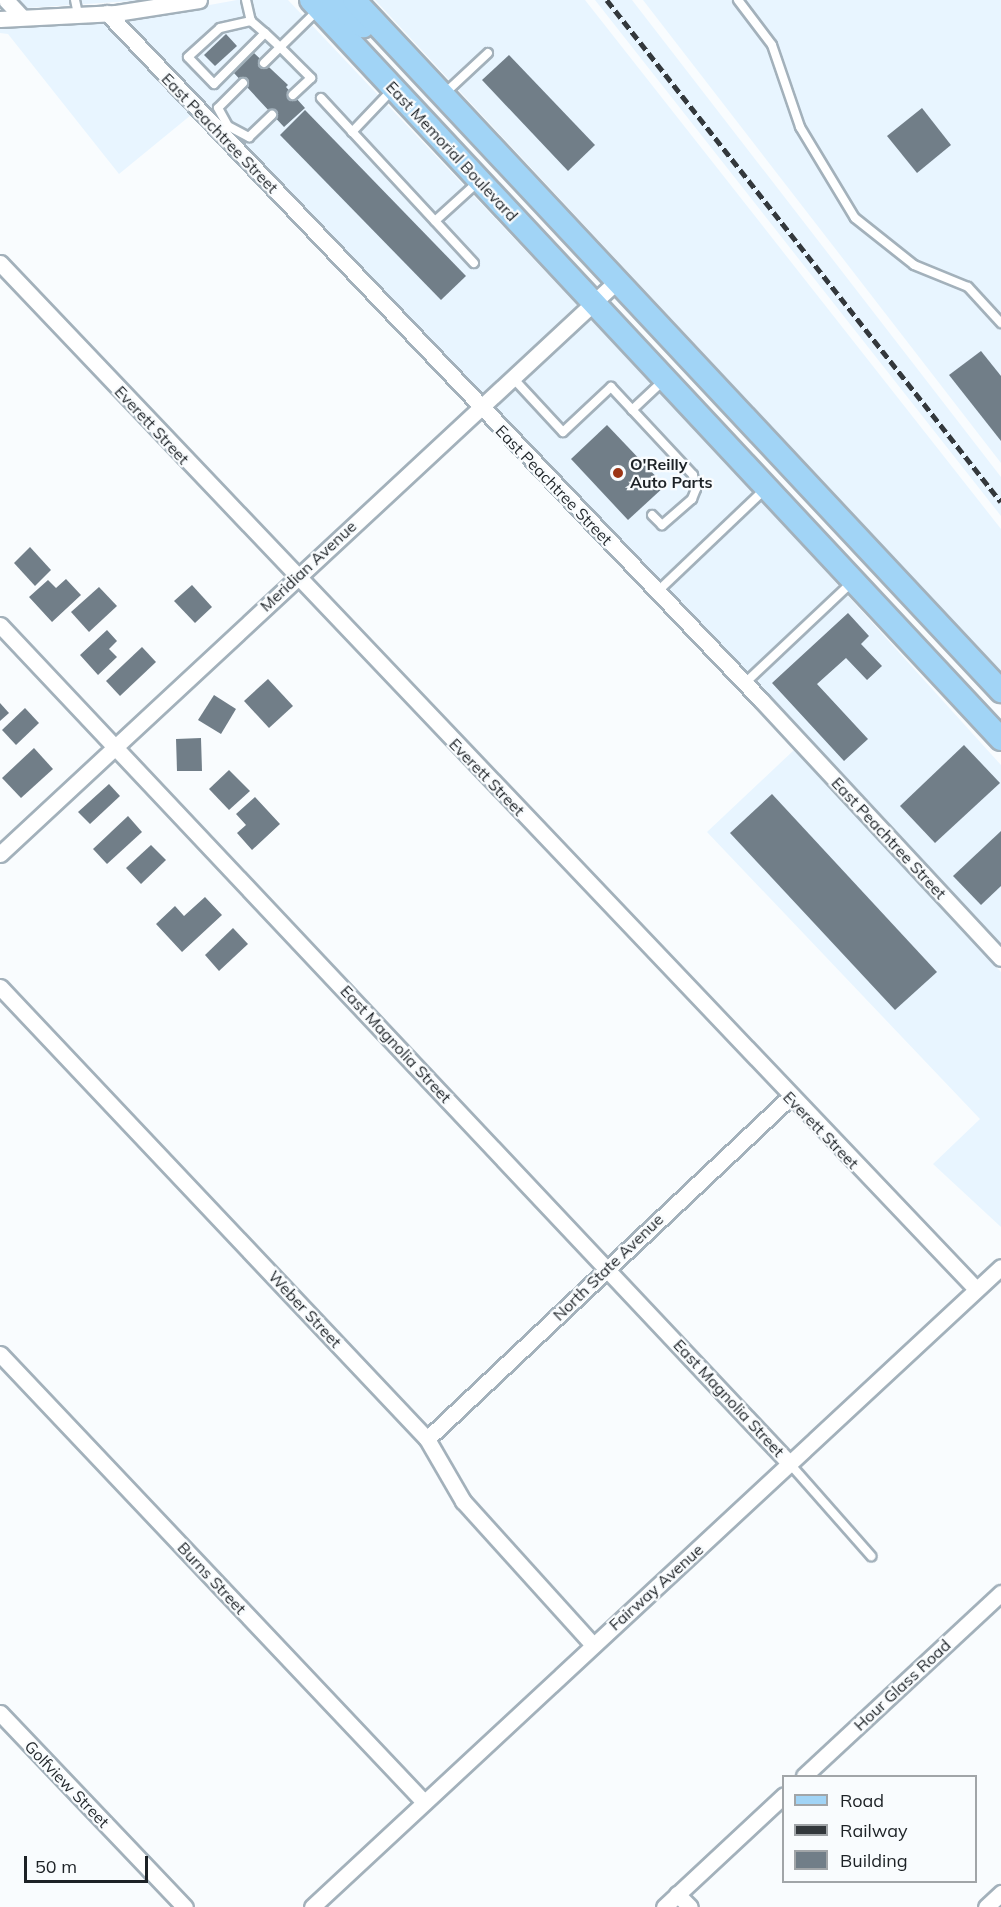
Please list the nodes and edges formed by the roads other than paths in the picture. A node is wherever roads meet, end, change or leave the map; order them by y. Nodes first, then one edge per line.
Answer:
1 (6, 0) edge
2 (199, 0) edge
3 (246, 0) edge
4 (354, 0) edge
5 (738, 0) edge
6 (321, 3) edge
7 (77, 7) edge
8 (107, 13) junction
9 (22, 17) junction
10 (0, 19) edge
11 (251, 21) junction
12 (265, 33) junction
13 (280, 47) junction
14 (488, 53) dead end
15 (264, 63) dead end
16 (243, 83) dead end
17 (393, 89) junction
18 (440, 92) junction
19 (293, 94) dead end
20 (321, 98) dead end
21 (272, 115) dead end
22 (225, 130) junction
23 (352, 132) junction
24 (479, 181) junction
25 (435, 221) junction
26 (0, 263) edge
27 (474, 263) dead end
28 (617, 281) junction
29 (593, 303) junction
30 (1001, 323) edge
31 (512, 377) junction
32 (665, 380) junction
33 (480, 407) junction
34 (632, 410) junction
35 (766, 488) junction
36 (652, 515) dead end
37 (296, 578) junction
38 (854, 581) junction
39 (657, 592) junction
40 (0, 626) edge
41 (953, 640) junction
42 (930, 662) junction
43 (745, 683) junction
44 (1001, 691) edge
45 (1001, 739) edge
46 (114, 747) junction
47 (0, 854) edge
48 (1001, 958) edge
49 (0, 987) edge
50 (790, 1097) junction
51 (606, 1266) junction
52 (1001, 1267) edge
53 (976, 1289) junction
54 (0, 1354) edge
55 (427, 1439) junction
56 (790, 1464) junction
57 (871, 1556) dead end
58 (1001, 1593) edge
59 (593, 1645) junction
60 (0, 1713) edge
61 (805, 1775) edge
62 (782, 1796) edge
63 (424, 1802) junction
64 (1001, 1893) edge
65 (677, 1894) junction
66 (185, 1907) edge
67 (312, 1907) edge
68 (664, 1907) edge
69 (690, 1907) edge
70 (986, 1907) edge

1 - 9 street
2 - 8 street
3 - 11 lane
4 - 18 main road, East Memorial Boulevard
5 - 30 lane
6 - 13 lane
6 - 17 main road, East Memorial Boulevard
6 - 18 main road
7 - 8 street
7 - 9 street
8 - 22 street, East Peachtree Street
9 - 10 street
11 - 12 lane
11 - 12 lane
12 - 13 lane
13 - 15 lane
13 - 19 lane
14 - 18 lane
16 - 22 lane
17 - 23 lane
17 - 24 main road, East Memorial Boulevard
18 - 28 main road, East Memorial Boulevard
20 - 23 lane
21 - 22 lane
22 - 33 street, East Peachtree Street
23 - 25 lane
24 - 25 lane
24 - 29 main road, East Memorial Boulevard
25 - 27 lane
26 - 37 street, Everett Street
28 - 29 street, Meridian Avenue
28 - 41 main road, East Memorial Boulevard
29 - 31 street, Meridian Avenue
29 - 32 main road, East Memorial Boulevard
31 - 33 street, Meridian Avenue
31 - 34 lane
32 - 34 lane
32 - 35 main road, East Memorial Boulevard
33 - 37 street, Meridian Avenue
33 - 39 street, East Peachtree Street
34 - 36 lane
35 - 38 main road, East Memorial Boulevard
35 - 39 lane
37 - 46 street, Meridian Avenue
37 - 50 street, Everett Street
38 - 42 main road, East Memorial Boulevard
38 - 43 lane
39 - 43 street, East Peachtree Street
40 - 46 street, East Magnolia Street
41 - 42 main road
41 - 44 main road, East Memorial Boulevard
42 - 45 main road, East Memorial Boulevard
43 - 48 street, East Peachtree Street
46 - 47 street, Meridian Avenue
46 - 51 street, East Magnolia Street
49 - 55 street, Weber Street
50 - 51 street, North State Avenue
50 - 53 street, Everett Street
51 - 55 street, North State Avenue
51 - 56 street, East Magnolia Street
52 - 53 street, Fairway Avenue
53 - 56 street, Fairway Avenue
54 - 63 street, Burns Street
55 - 59 street, Weber Street
56 - 57 lane
56 - 59 street, Fairway Avenue
58 - 61 street, Hour Glass Road
59 - 63 street, Fairway Avenue
60 - 66 street, Golfview Street
62 - 65 street
63 - 67 street, Fairway Avenue
64 - 70 street
65 - 68 street
65 - 69 street

